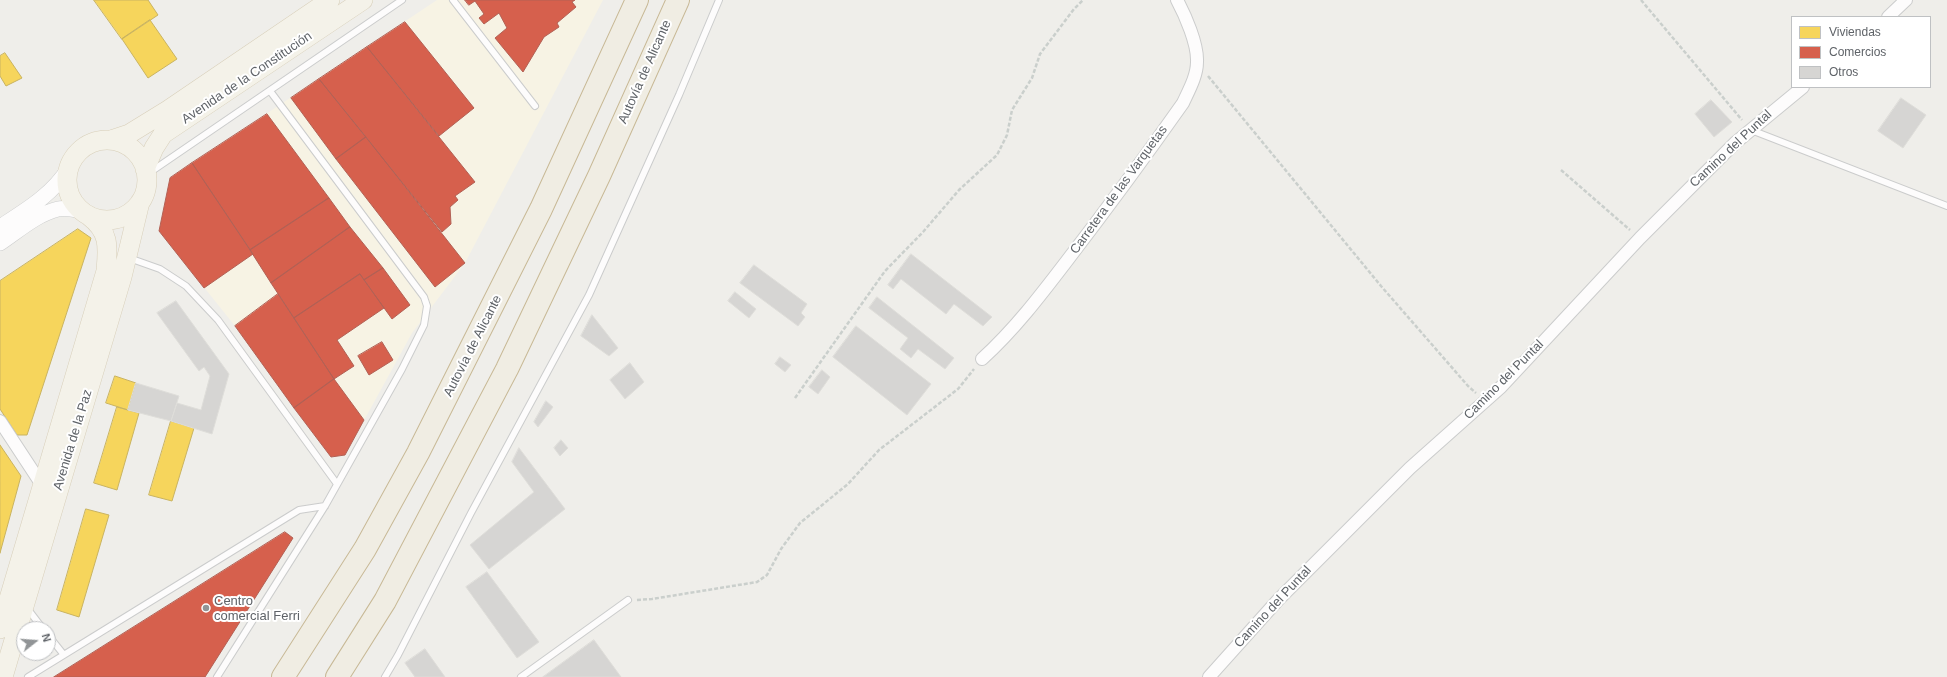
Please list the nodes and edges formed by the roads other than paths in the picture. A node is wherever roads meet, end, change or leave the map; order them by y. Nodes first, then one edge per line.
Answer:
1 (330, 0) edge
2 (363, 0) edge
3 (402, 0) edge
4 (453, 0) edge
5 (637, 0) edge
6 (678, 0) edge
7 (719, 0) edge
8 (1177, 0) edge
9 (1906, 0) edge
10 (1889, 16) edge
11 (1802, 88) edge
12 (270, 91) junction
13 (534, 106) dead end
14 (1750, 130) junction
15 (111, 140) junction
16 (69, 168) junction
17 (146, 172) junction
18 (140, 202) junction
19 (1947, 206) edge
20 (86, 214) junction
21 (0, 227) edge
22 (0, 243) edge
23 (127, 257) junction
24 (982, 359) road end
25 (0, 421) edge
26 (337, 484) junction
27 (42, 485) junction
28 (325, 506) junction
29 (11, 600) edge
30 (628, 600) road end
31 (34, 621) edge
32 (0, 629) edge
33 (56, 645) edge
34 (64, 655) junction
35 (3, 677) edge
36 (28, 677) edge
37 (217, 677) edge
38 (283, 677) edge
39 (337, 677) edge
40 (385, 677) edge
41 (521, 677) edge
42 (1209, 677) edge

1 - 15 main road, Avenida de la Constitución
2 - 17 main road, Avenida de la Constitución
3 - 12 lane
4 - 13 lane
5 - 38 highway, Autovía de Alicante
6 - 39 highway, Autovía de Alicante
7 - 40 lane
8 - 24 street, Carretera de las Varquetas
9 - 10 street
11 - 14 street, Camino del Puntal
12 - 17 lane
12 - 26 lane
14 - 19 lane
14 - 42 street, Camino del Puntal
15 - 16 main road
15 - 17 main road
16 - 20 main road
16 - 21 street
17 - 18 main road
18 - 20 main road
18 - 23 main road, Avenida de la Paz
20 - 22 street
20 - 27 main road, Avenida de la Paz
23 - 26 lane
23 - 29 main road, Avenida de la Paz
25 - 27 street
26 - 28 lane
27 - 29 main road, Avenida de la Paz
28 - 34 lane
28 - 37 lane
29 - 31 lane
29 - 32 main road, Avenida de la Paz
29 - 35 main road, Avenida de la Paz
30 - 41 lane
33 - 34 lane
34 - 36 lane

